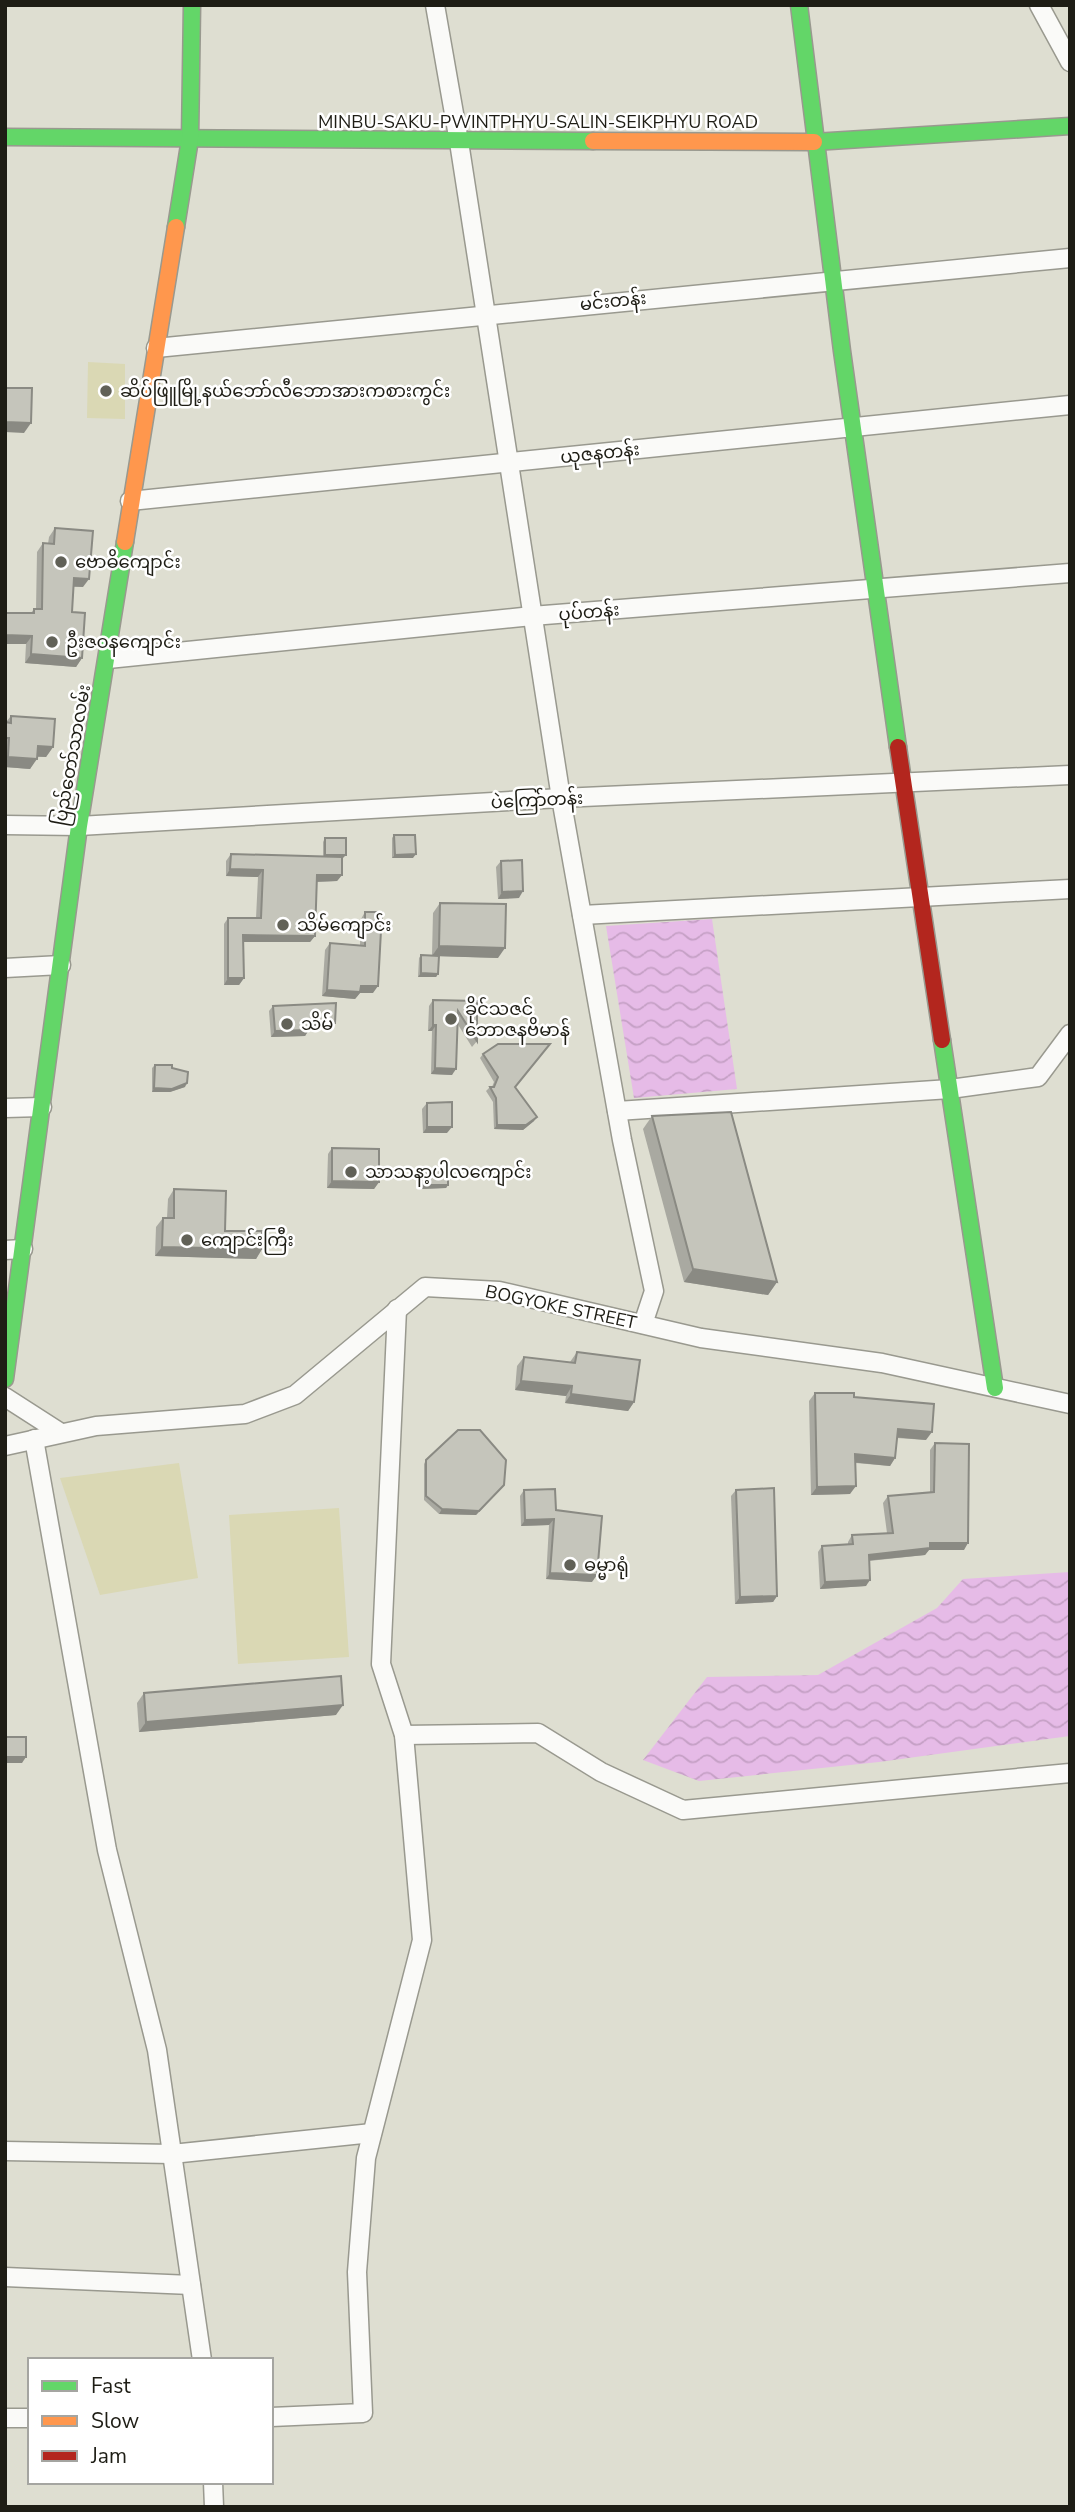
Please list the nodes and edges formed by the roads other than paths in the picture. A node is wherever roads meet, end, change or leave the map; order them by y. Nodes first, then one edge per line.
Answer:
1 (192, 5) edge
2 (435, 5) edge
3 (799, 5) edge
4 (1039, 5) edge
5 (1070, 62) edge
6 (1070, 126) edge
7 (5, 138) edge
8 (190, 139) junction
9 (460, 142) junction
10 (815, 142) junction
11 (1070, 258) edge
12 (833, 279) junction
13 (485, 313) junction
14 (156, 348) junction
15 (1070, 405) edge
16 (853, 427) junction
17 (508, 463) junction
18 (130, 501) junction
19 (1070, 573) edge
20 (877, 589) junction
21 (532, 616) junction
22 (108, 659) junction
23 (1070, 775) edge
24 (904, 782) junction
25 (561, 798) junction
26 (5, 825) edge
27 (79, 826) junction
28 (1070, 889) edge
29 (920, 897) junction
30 (582, 915) junction
31 (61, 965) junction
32 (5, 968) edge
33 (1070, 1034) edge
34 (950, 1090) junction
35 (42, 1107) junction
36 (5, 1108) edge
37 (617, 1111) junction
38 (14, 1249) edge
39 (397, 1309) junction
40 (643, 1324) junction
41 (5, 1379) edge
42 (995, 1388) junction
43 (5, 1397) edge
44 (1070, 1404) edge
45 (61, 1433) junction
46 (34, 1439) junction
47 (5, 1446) edge
48 (404, 1735) junction
49 (1070, 1773) edge
50 (372, 2133) junction
51 (5, 2151) edge
52 (172, 2154) junction
53 (5, 2277) edge
54 (191, 2285) junction
55 (202, 2358) edge
56 (273, 2417) edge
57 (5, 2418) edge
58 (28, 2418) edge
59 (213, 2484) edge
60 (215, 2507) edge

1 - 8 street, ပြည်တော်သာလမ်း
2 - 9 street
3 - 10 street
4 - 5 street
6 - 10 street, MINBU-SAKU-PWINTPHYU-SALIN-SEIKPHYU ROAD
7 - 8 street, MINBU-SAKU-PWINTPHYU-SALIN-SEIKPHYU ROAD
8 - 9 street, MINBU-SAKU-PWINTPHYU-SALIN-SEIKPHYU ROAD
8 - 14 street, ပြည်တော်သာလမ်း
9 - 10 street, MINBU-SAKU-PWINTPHYU-SALIN-SEIKPHYU ROAD
9 - 13 street
10 - 12 street
11 - 12 street, မင်းတန်း
12 - 13 street, မင်းတန်း
12 - 16 street
13 - 14 street, မင်းတန်း
13 - 17 street
14 - 18 street, ပြည်တော်သာလမ်း
15 - 16 street, ယုဇနတန်း
16 - 17 street, ယုဇနတန်း
16 - 20 street
17 - 18 street, ယုဇနတန်း
17 - 21 street
18 - 22 street, ပြည်တော်သာလမ်း
19 - 20 street, ပုပ်တန်း
20 - 21 street, ပုပ်တန်း
20 - 24 street
21 - 22 street, ပုပ်တန်း
21 - 25 street
22 - 27 street, ပြည်တော်သာလမ်း
23 - 24 street, ပဲကြော်တန်း
24 - 25 street, ပဲကြော်တန်း
24 - 29 street
25 - 27 street, ပဲကြော်တန်း
25 - 30 street
26 - 27 street, ပဲကြော်တန်း
27 - 31 street, ပြည်တော်သာလမ်း
28 - 29 street
29 - 30 street
29 - 34 street
30 - 37 street
31 - 32 street
31 - 35 street, ပြည်တော်သာလမ်း
33 - 34 street
34 - 37 street
34 - 42 street
35 - 36 street
35 - 38 street, ပြည်တော်သာလမ်း
37 - 40 street
38 - 41 street, ပြည်တော်သာလမ်း
39 - 40 street, BOGYOKE STREET
39 - 45 street, BOGYOKE STREET
39 - 48 street
40 - 42 street, BOGYOKE STREET
42 - 44 street, BOGYOKE STREET
43 - 45 street
45 - 46 street, BOGYOKE STREET
46 - 47 street, BOGYOKE STREET
46 - 52 street
48 - 49 street
48 - 50 street
50 - 52 street
50 - 56 street
51 - 52 street
52 - 54 street
53 - 54 street
54 - 55 street
57 - 58 street
59 - 60 street

